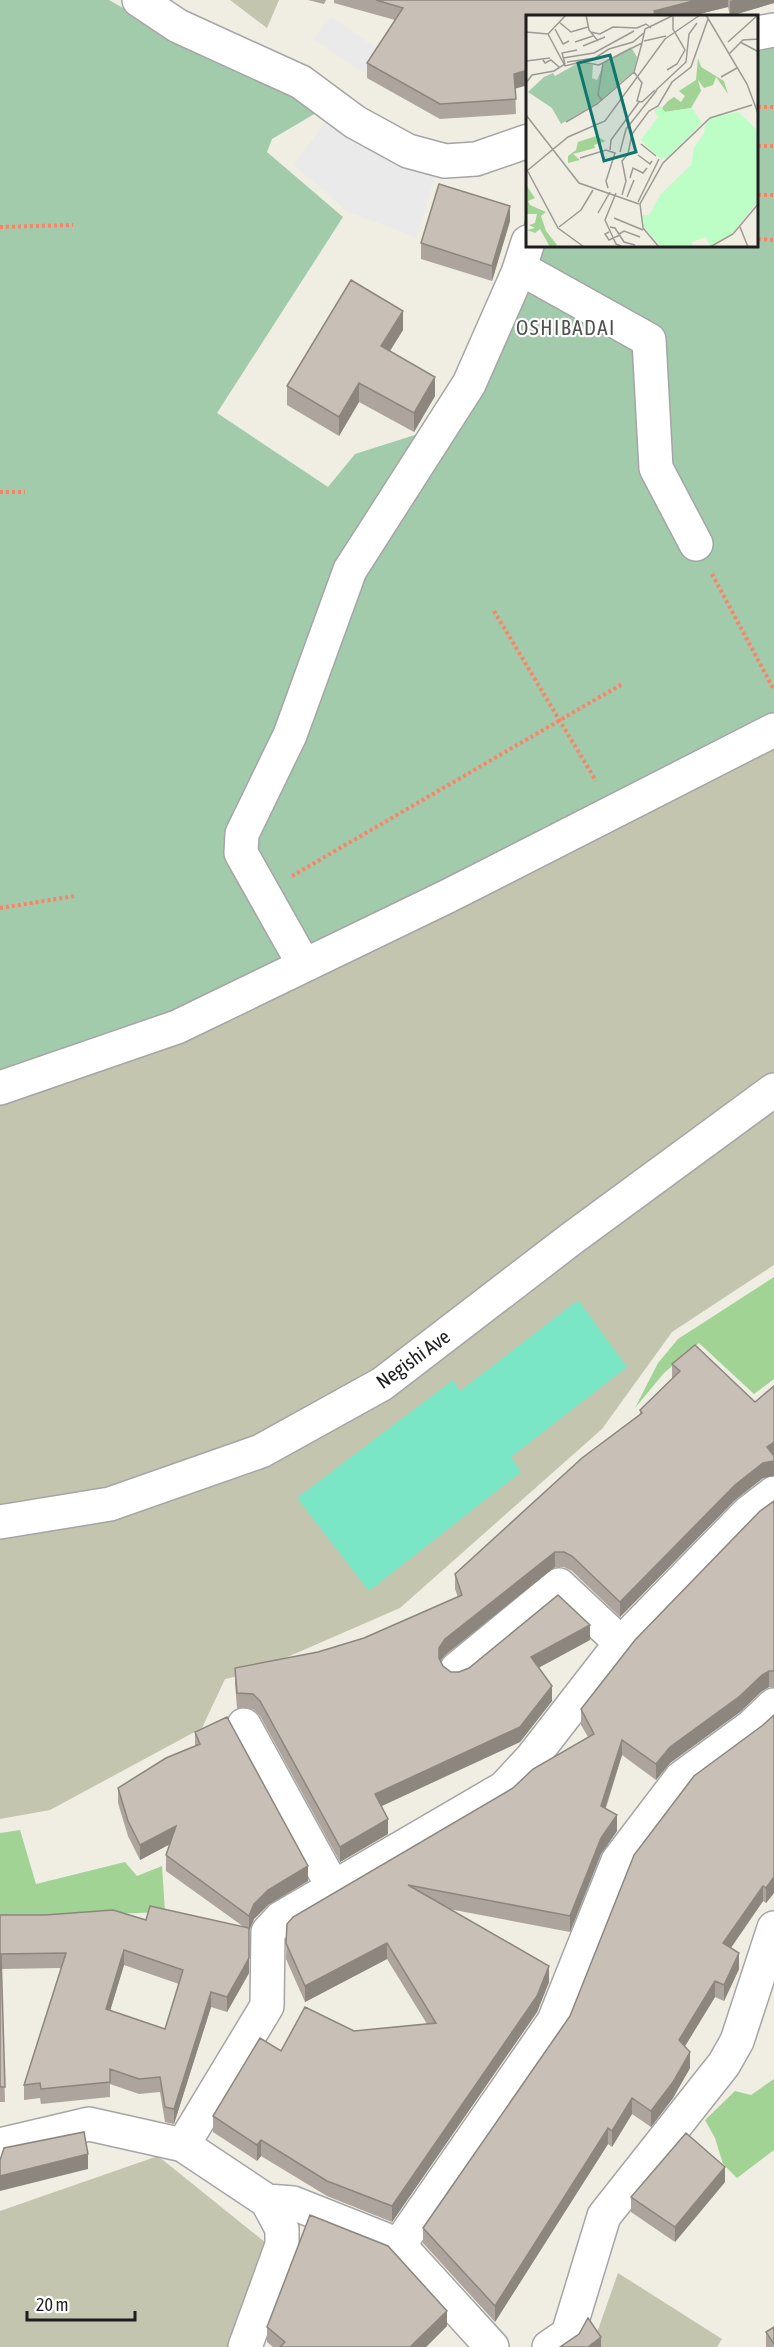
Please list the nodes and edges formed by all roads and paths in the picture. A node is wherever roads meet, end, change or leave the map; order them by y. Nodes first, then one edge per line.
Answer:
1 (139, 0) edge
2 (774, 30) edge
3 (759, 33) edge
4 (526, 142) edge
5 (759, 146) edge
6 (774, 147) edge
7 (73, 225) dead end
8 (0, 227) edge
9 (759, 239) edge
10 (774, 240) edge
11 (524, 255) edge
12 (0, 492) edge
13 (25, 492) dead end
14 (696, 544) joint
15 (494, 611) dead end
16 (622, 684) dead end
17 (774, 690) edge
18 (560, 720) junction
19 (774, 730) edge
20 (601, 790) dead end
21 (263, 892) junction
22 (75, 896) dead end
23 (0, 908) edge
24 (304, 965) junction
25 (0, 1088) edge
26 (774, 1090) edge
27 (774, 1492) edge
28 (0, 1522) edge
29 (621, 1642) junction
30 (457, 1669) edge
31 (774, 1705) edge
32 (244, 1725) dead end
33 (334, 1889) junction
34 (774, 1928) edge
35 (0, 2145) edge
36 (183, 2145) junction
37 (267, 2201) junction
38 (399, 2245) junction
39 (245, 2347) edge
40 (492, 2347) edge
41 (549, 2347) edge

1 - 4 street
2 - 3 street
5 - 6 path
7 - 8 path
9 - 10 path
11 - 14 street
11 - 21 street
12 - 13 path
14 - 17 path
15 - 18 path
16 - 18 path
18 - 20 path
18 - 21 path
19 - 24 street
21 - 24 street
22 - 23 path
24 - 25 street
26 - 28 street, Negishi Ave
27 - 29 street
29 - 30 street
29 - 33 street
31 - 38 street
32 - 33 street
33 - 36 street
34 - 41 street
35 - 36 street
36 - 37 street
37 - 38 street
37 - 39 street
38 - 40 street

